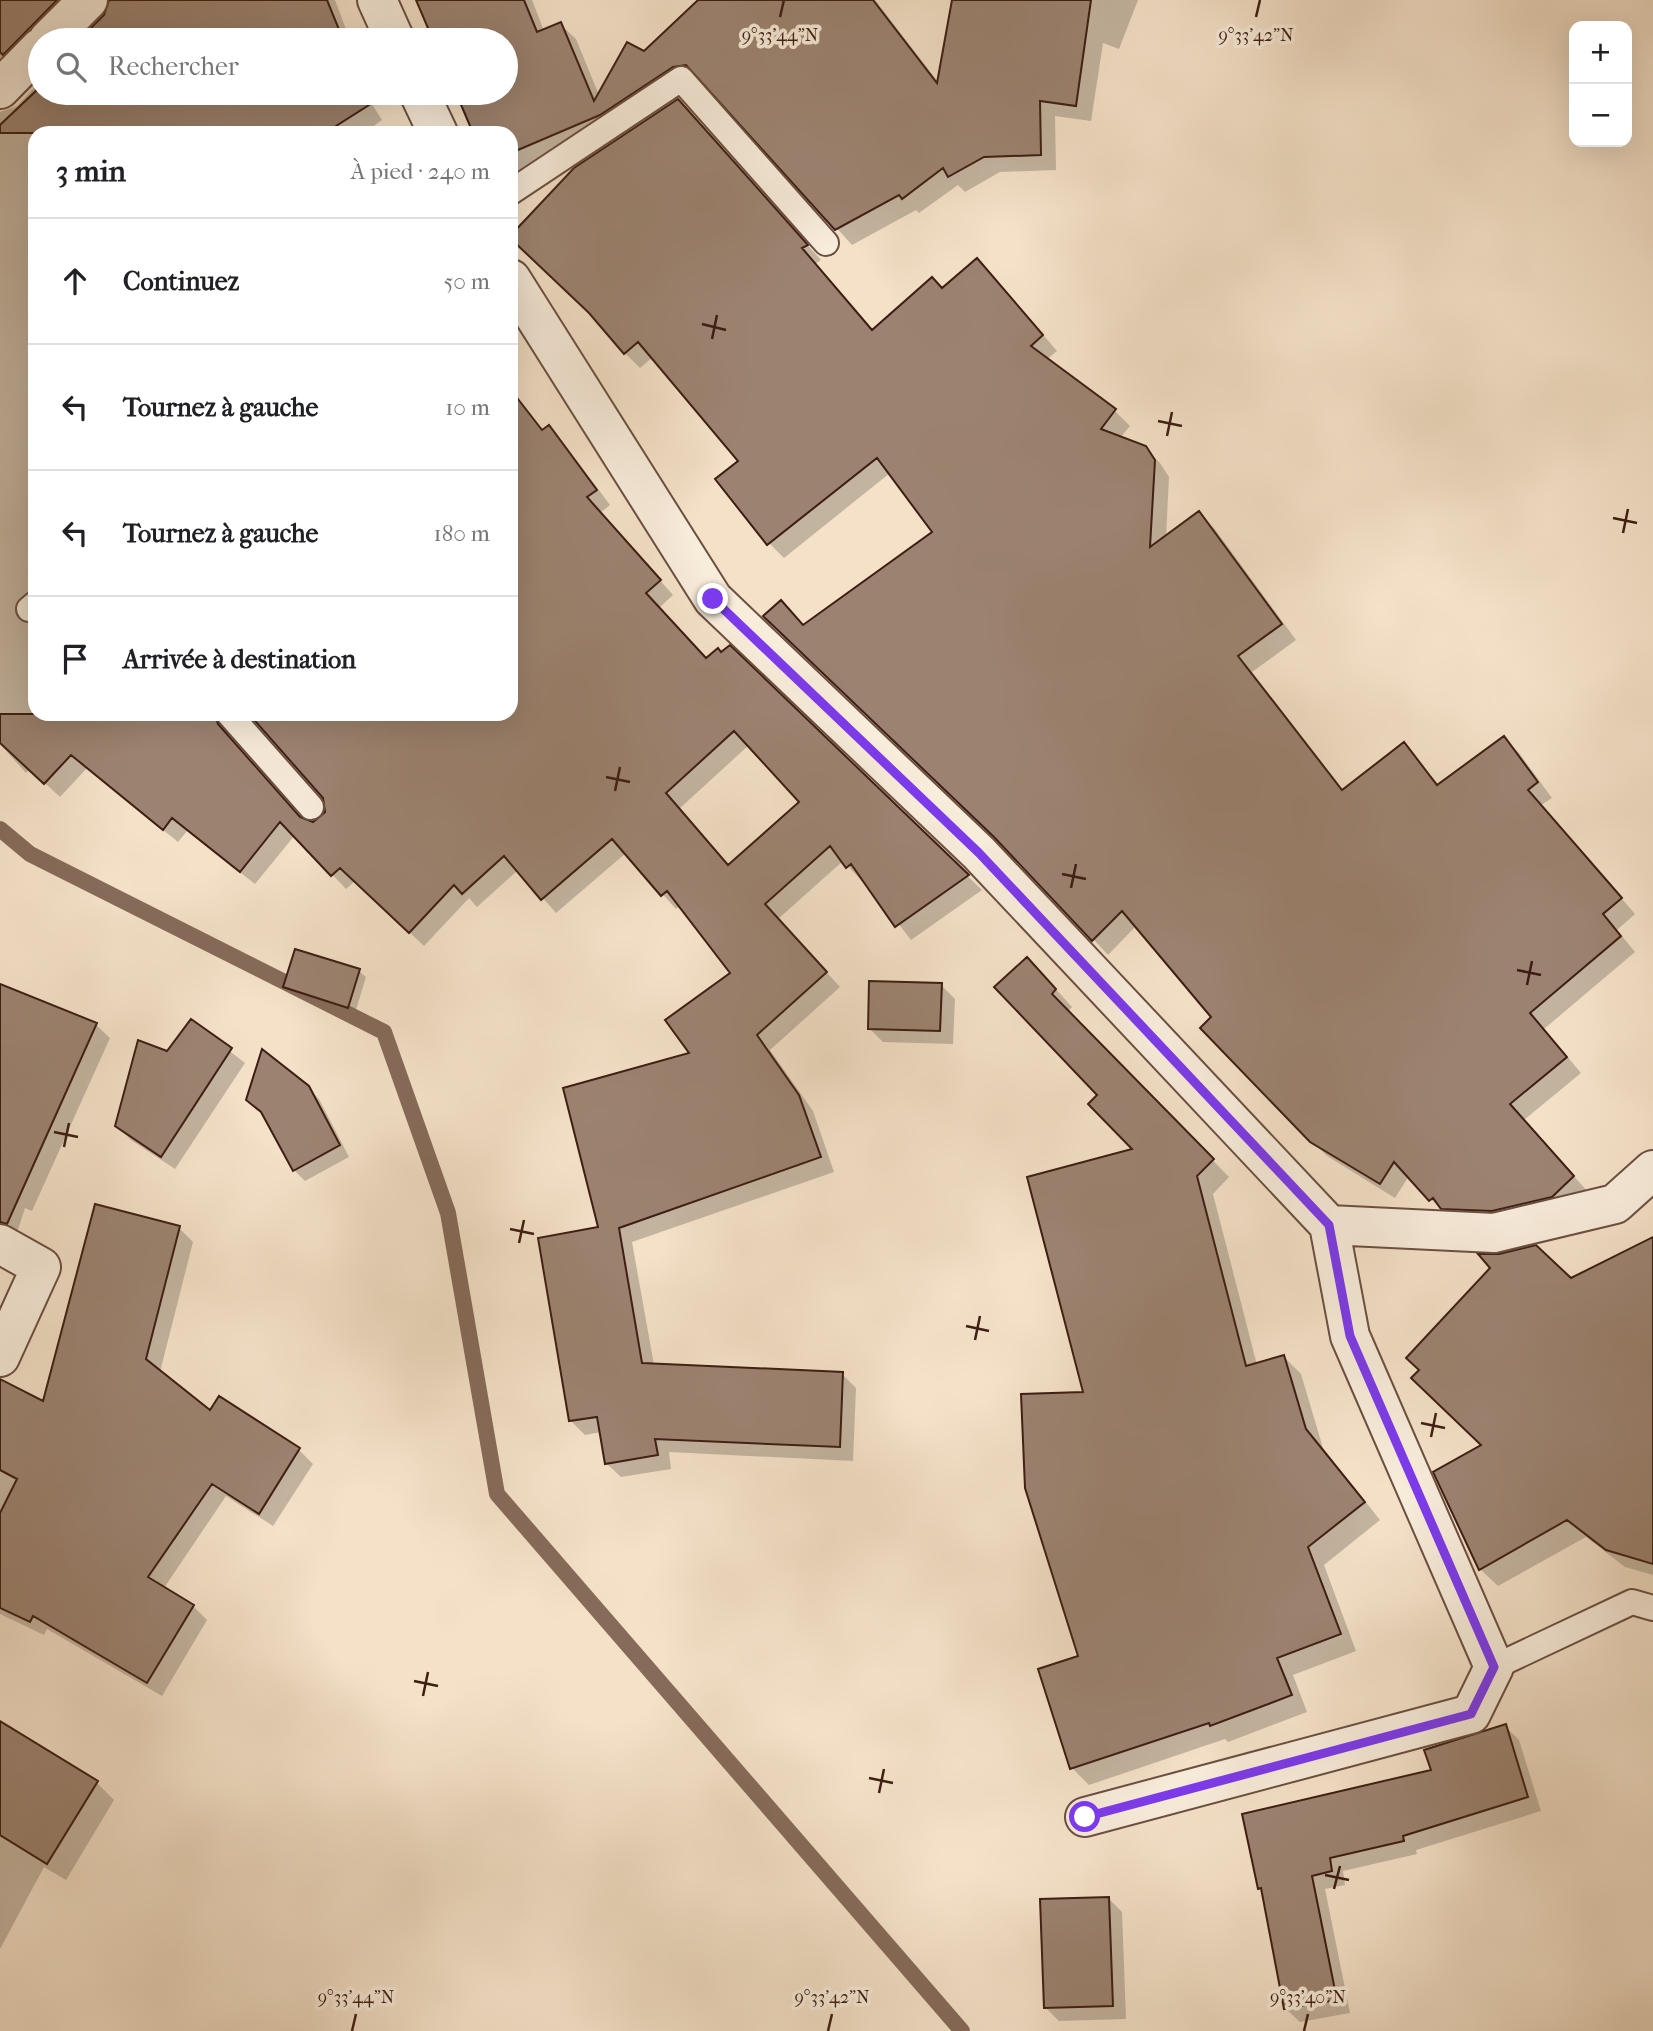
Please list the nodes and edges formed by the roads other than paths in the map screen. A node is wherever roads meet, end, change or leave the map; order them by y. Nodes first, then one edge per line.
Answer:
1 (88, 0) edge
2 (377, 0) edge
3 (60, 28) edge
4 (390, 28) edge
5 (28, 60) edge
6 (0, 89) edge
7 (425, 105) edge
8 (435, 126) edge
9 (518, 187) edge
10 (826, 243) dead end
11 (518, 290) edge
12 (235, 721) edge
13 (311, 807) dead end
14 (1653, 1170) edge
15 (1329, 1225) junction
16 (0, 1244) edge
17 (0, 1357) edge
18 (1653, 1608) edge
19 (1494, 1667) junction
20 (1085, 1817) dead end

1 - 3 street
2 - 4 street
5 - 6 street
7 - 8 street
9 - 10 lane
11 - 15 street
12 - 13 lane
14 - 15 street
15 - 19 street
16 - 17 street
18 - 19 lane
19 - 20 street

